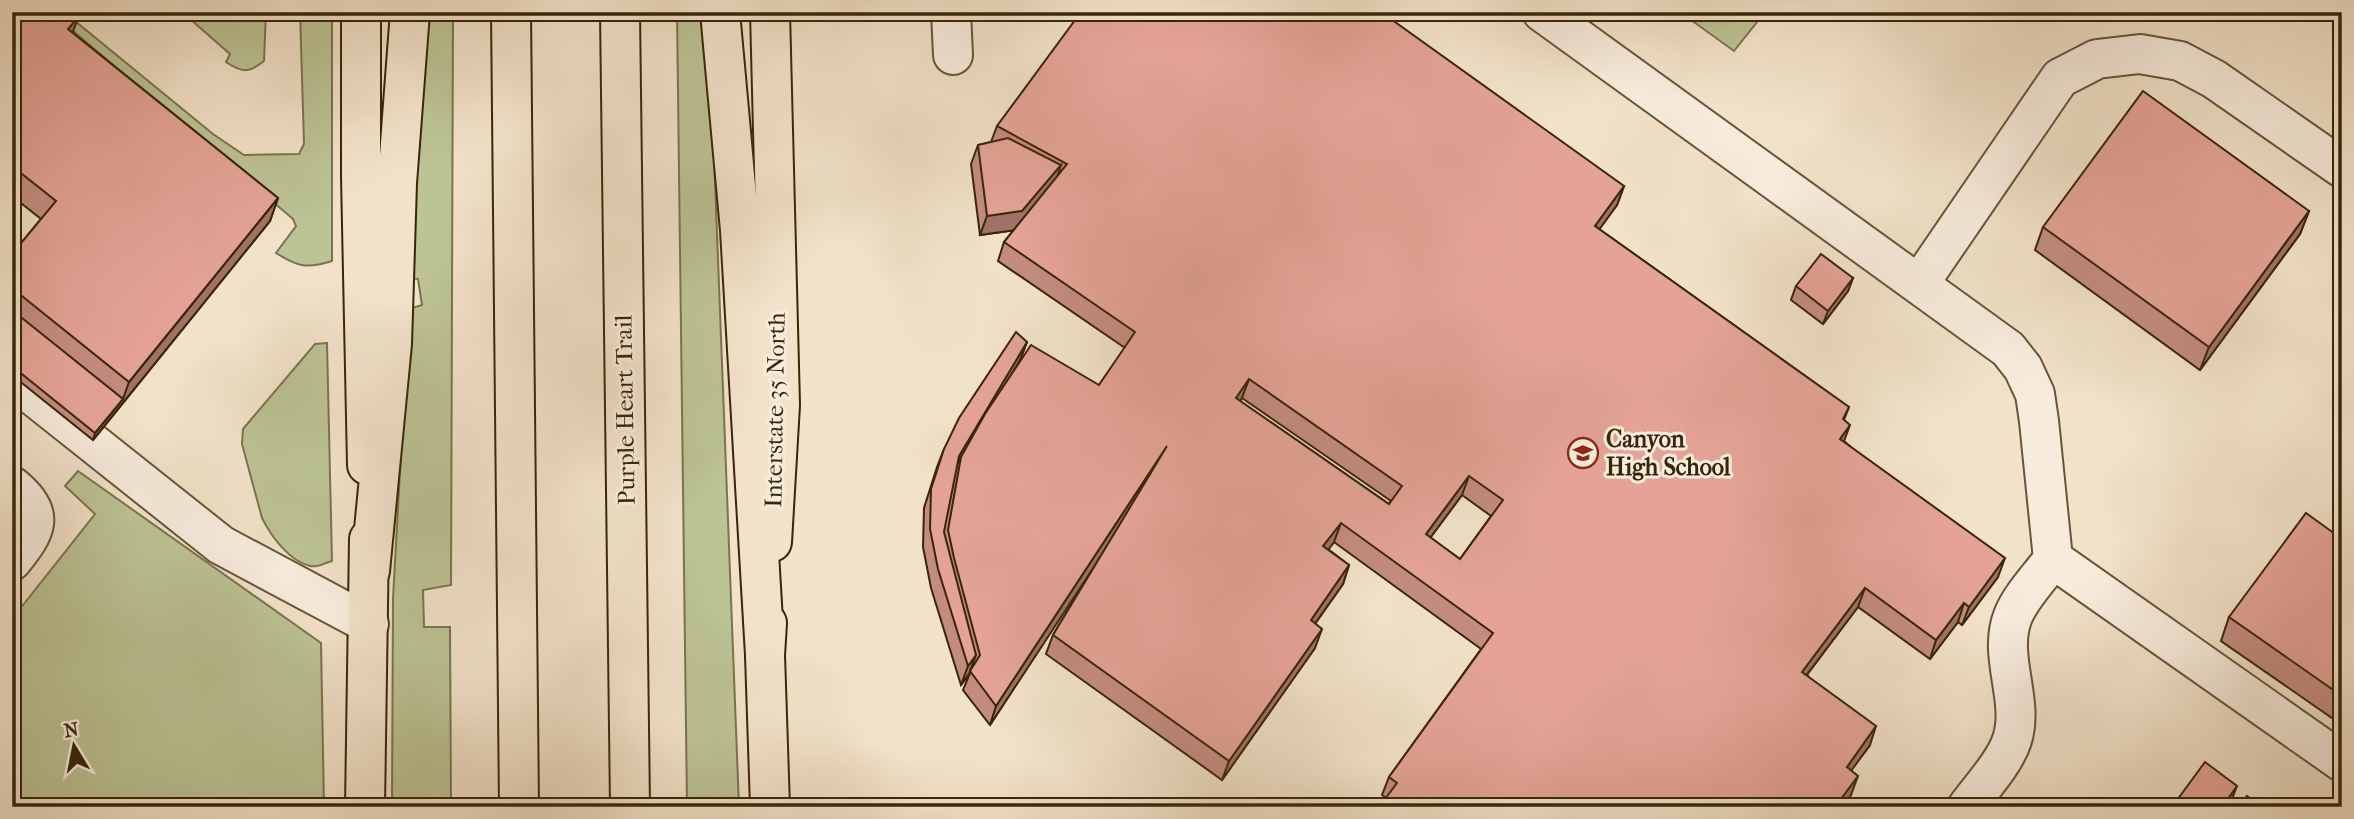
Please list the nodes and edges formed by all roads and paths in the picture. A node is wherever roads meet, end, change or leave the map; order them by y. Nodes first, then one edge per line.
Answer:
1 (360, 12) edge
2 (410, 12) edge
3 (511, 12) edge
4 (620, 12) edge
5 (720, 12) edge
6 (770, 12) edge
7 (951, 12) edge
8 (1542, 12) edge
9 (953, 55) dead end
10 (2342, 168) edge
11 (1919, 284) junction
12 (12, 379) edge
13 (12, 486) edge
14 (2053, 559) junction
15 (12, 561) edge
16 (370, 571) junction
17 (369, 624) junction
18 (765, 655) junction
19 (2342, 762) edge
20 (365, 807) edge
21 (519, 807) edge
22 (630, 807) edge
23 (770, 807) edge
24 (1967, 807) edge

1 - 16 main road
2 - 16 main road
3 - 21 main road
4 - 22 main road, Purple Heart Trail
5 - 18 main road
6 - 18 main road, Interstate 35 North
7 - 9 lane
8 - 11 lane
10 - 11 lane
11 - 14 lane
12 - 17 lane
13 - 15 lane
14 - 19 lane
14 - 24 lane
16 - 17 main road
17 - 20 main road
18 - 23 main road, Interstate 35 North

